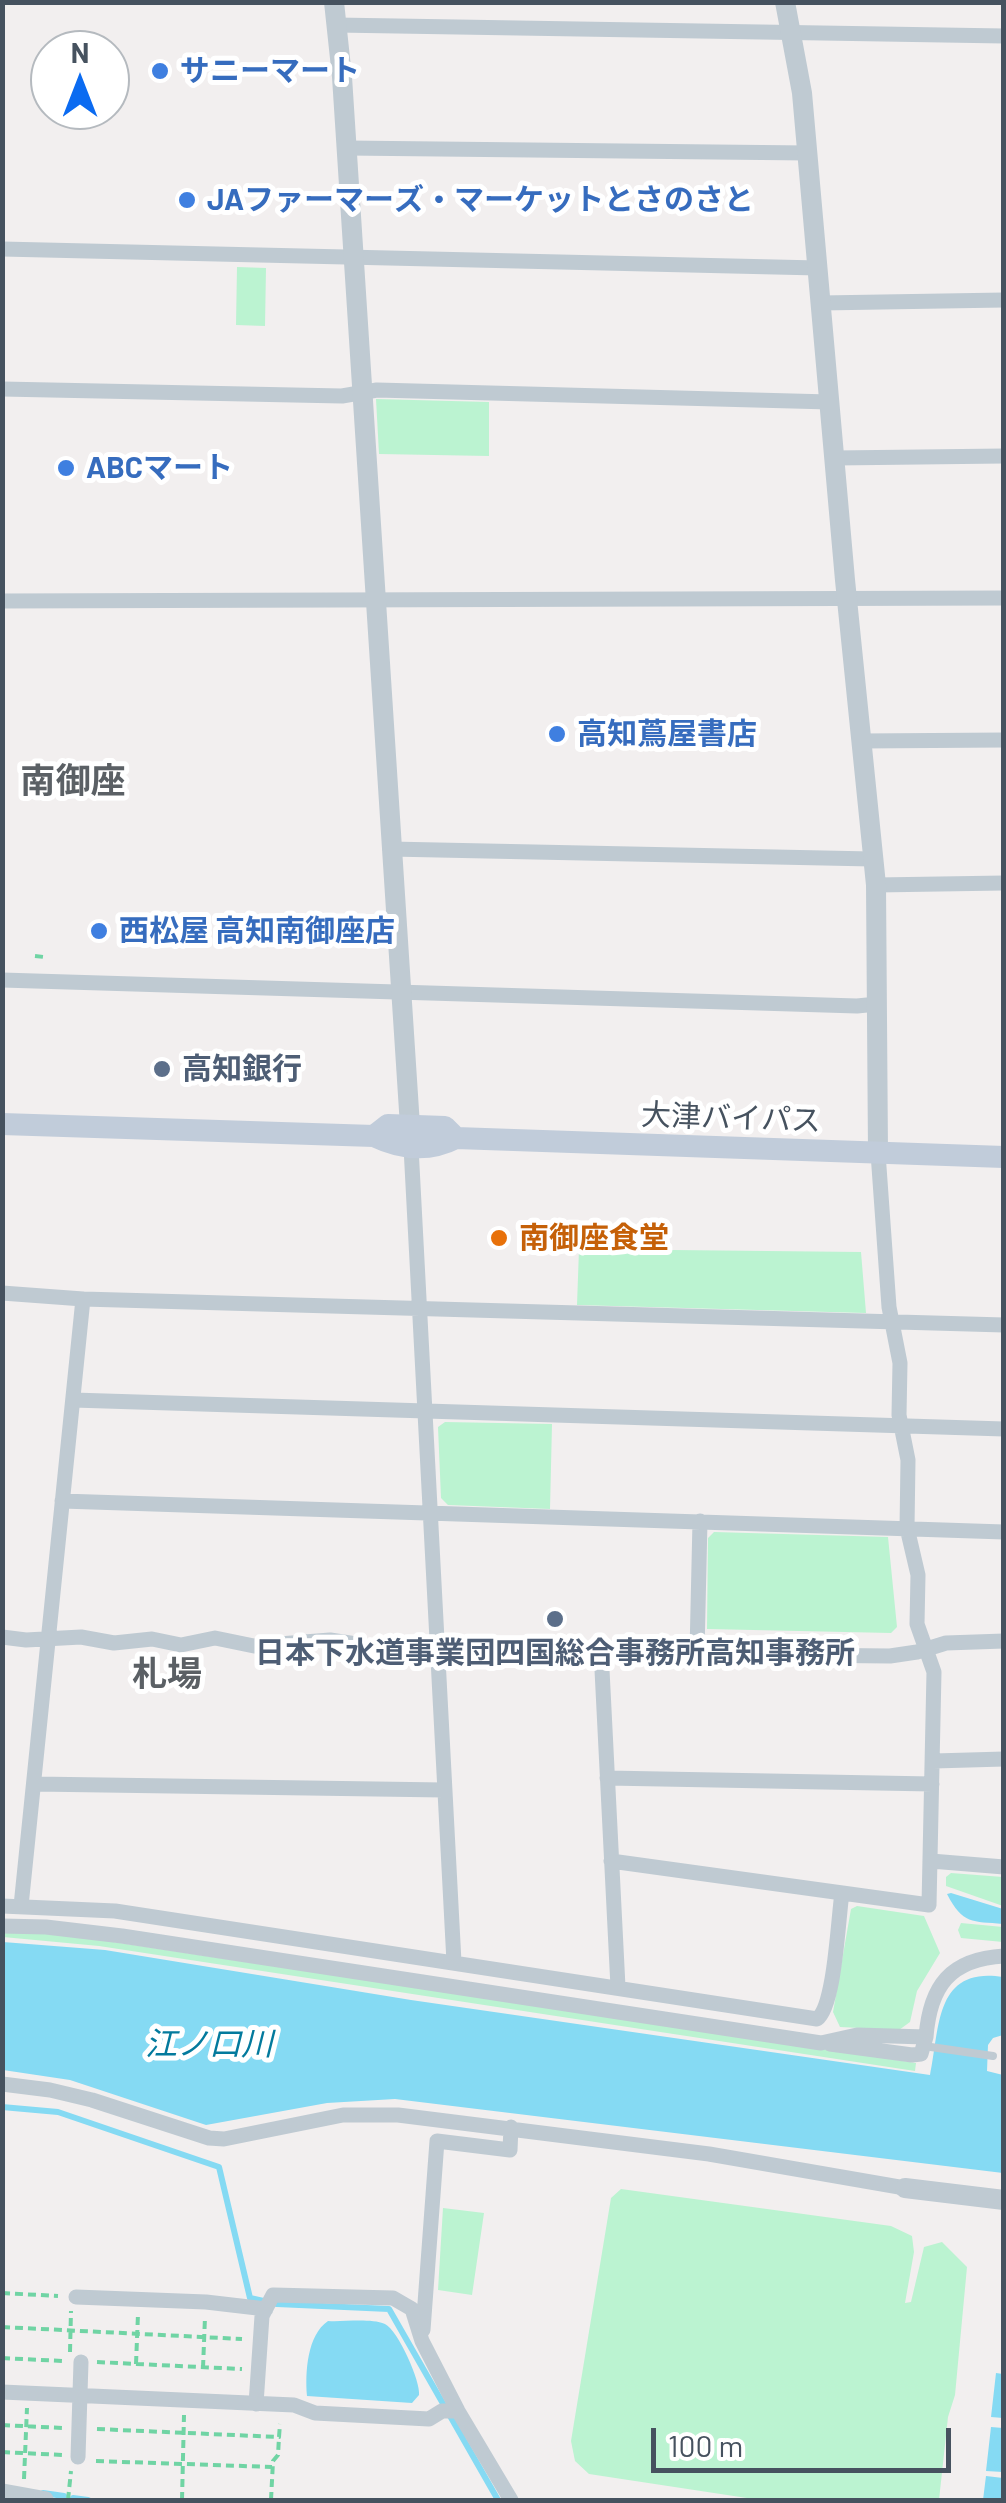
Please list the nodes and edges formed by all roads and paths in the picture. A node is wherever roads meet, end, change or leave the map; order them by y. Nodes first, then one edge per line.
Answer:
1 (334, 2) edge
2 (786, 2) edge
3 (336, 24) junction
4 (788, 31) junction
5 (1004, 36) edge
6 (346, 148) junction
7 (808, 153) junction
8 (2, 249) edge
9 (352, 259) junction
10 (818, 268) junction
11 (1004, 300) edge
12 (821, 303) junction
13 (2, 389) edge
14 (362, 393) junction
15 (830, 402) junction
16 (1004, 456) edge
17 (835, 458) junction
18 (847, 598) junction
19 (1004, 598) edge
20 (2, 600) edge
21 (375, 601) junction
22 (1004, 740) edge
23 (861, 741) junction
24 (390, 848) junction
25 (872, 859) junction
26 (1004, 883) edge
27 (876, 885) junction
28 (34, 956) dead end
29 (44, 956) dead end
30 (2, 980) edge
31 (398, 990) junction
32 (877, 1004) junction
33 (2, 1124) edge
34 (410, 1136) junction
35 (878, 1153) junction
36 (1004, 1157) edge
37 (2, 1294) edge
38 (84, 1299) junction
39 (419, 1309) junction
40 (892, 1322) junction
41 (1004, 1325) edge
42 (73, 1400) junction
43 (424, 1411) junction
44 (900, 1426) junction
45 (1004, 1429) edge
46 (62, 1501) junction
47 (429, 1513) junction
48 (700, 1521) junction
49 (907, 1528) junction
50 (1004, 1532) edge
51 (2, 1637) edge
52 (47, 1639) junction
53 (1004, 1642) edge
54 (436, 1644) junction
55 (925, 1649) junction
56 (601, 1650) junction
57 (697, 1652) junction
58 (1004, 1759) edge
59 (934, 1761) junction
60 (607, 1778) junction
61 (34, 1784) junction
62 (932, 1784) junction
63 (444, 1790) junction
64 (611, 1861) junction
65 (932, 1862) junction
66 (1004, 1866) edge
67 (842, 1894) junction
68 (2, 1906) edge
69 (21, 1906) junction
70 (2, 1926) edge
71 (1004, 1956) edge
72 (454, 1962) junction
73 (618, 1986) junction
74 (926, 2043) junction
75 (993, 2056) dead end
76 (2, 2084) edge
77 (511, 2127) junction
78 (905, 2188) joint
79 (1004, 2200) edge
80 (2, 2293) edge
81 (76, 2296) dead end
82 (138, 2300) junction
83 (206, 2302) junction
84 (270, 2302) junction
85 (2, 2327) edge
86 (70, 2330) junction
87 (137, 2334) junction
88 (204, 2337) junction
89 (260, 2339) junction
90 (422, 2340) junction
91 (2, 2358) edge
92 (81, 2362) joint
93 (136, 2364) junction
94 (203, 2368) junction
95 (258, 2369) junction
96 (2, 2392) edge
97 (27, 2394) junction
98 (80, 2396) junction
99 (185, 2401) junction
100 (256, 2404) junction
101 (281, 2405) junction
102 (451, 2411) junction
103 (2, 2425) edge
104 (26, 2426) junction
105 (79, 2428) junction
106 (184, 2433) junction
107 (279, 2437) junction
108 (2, 2452) edge
109 (25, 2453) junction
110 (78, 2457) junction
111 (182, 2464) junction
112 (272, 2467) junction
113 (2, 2491) edge
114 (24, 2495) junction
115 (46, 2499) edge
116 (68, 2500) edge
117 (182, 2500) edge
118 (272, 2500) edge
119 (511, 2500) edge

1 - 3 street
2 - 4 street
3 - 4 street
3 - 6 street
4 - 5 street
4 - 7 street
6 - 7 street
6 - 9 street
7 - 10 street
8 - 9 street
9 - 10 street
9 - 14 street
10 - 12 street
11 - 12 street
12 - 15 street
13 - 14 street
14 - 15 street
14 - 21 street
15 - 17 street
16 - 17 street
17 - 18 street
18 - 19 street
18 - 21 street
18 - 23 street
20 - 21 street
21 - 24 street
22 - 23 street
23 - 25 street
24 - 25 street
24 - 31 street
25 - 27 street
26 - 27 street
27 - 32 street
28 - 29 path
30 - 31 street
31 - 32 street
31 - 34 street
32 - 35 street
33 - 34 main road, 大津バイパス
34 - 35 main road, 大津バイパス
34 - 39 street
35 - 36 main road, 大津バイパス
35 - 40 street
37 - 38 street
38 - 39 street
38 - 42 street
39 - 40 street
39 - 43 street
40 - 41 street
40 - 44 street
42 - 43 street
42 - 46 street
43 - 44 street
43 - 47 street
44 - 45 street
44 - 49 street
46 - 47 street
46 - 52 street
47 - 48 street
47 - 54 street
48 - 49 street
48 - 57 street
49 - 50 street
49 - 55 street
51 - 52 street
52 - 54 street
52 - 61 street
53 - 55 street
54 - 56 street
54 - 63 street
55 - 57 street
55 - 59 street
56 - 57 street
56 - 60 street
58 - 59 street
59 - 62 street
60 - 62 street
60 - 64 street
61 - 63 street
61 - 69 street
62 - 65 street
63 - 72 street
64 - 67 street
64 - 73 street
65 - 66 street
65 - 67 street
67 - 73 street
68 - 69 street
69 - 72 street
70 - 74 street
71 - 74 street
72 - 73 street
74 - 75 lane
76 - 77 street
77 - 78 street
77 - 90 street
78 - 79 street
80 - 86 path
81 - 82 street
82 - 83 street
82 - 87 path
83 - 84 street
83 - 88 path
84 - 89 street
84 - 90 street
85 - 86 path
86 - 87 path
86 - 91 path
87 - 88 path
87 - 93 path
88 - 89 path
88 - 94 path
89 - 95 street
90 - 102 street
92 - 93 path
92 - 98 street
93 - 94 path
94 - 95 path
95 - 100 street
96 - 97 street
97 - 98 street
97 - 104 path
98 - 99 street
98 - 105 street
99 - 100 street
99 - 106 path
100 - 101 street
101 - 102 street
101 - 107 path
102 - 119 street
103 - 104 path
104 - 105 path
104 - 109 path
105 - 106 path
105 - 110 street
106 - 107 path
106 - 111 path
107 - 112 path
108 - 109 path
109 - 110 path
109 - 114 path
110 - 111 path
110 - 116 path
111 - 112 path
111 - 117 path
112 - 118 path
113 - 114 street
114 - 115 street

